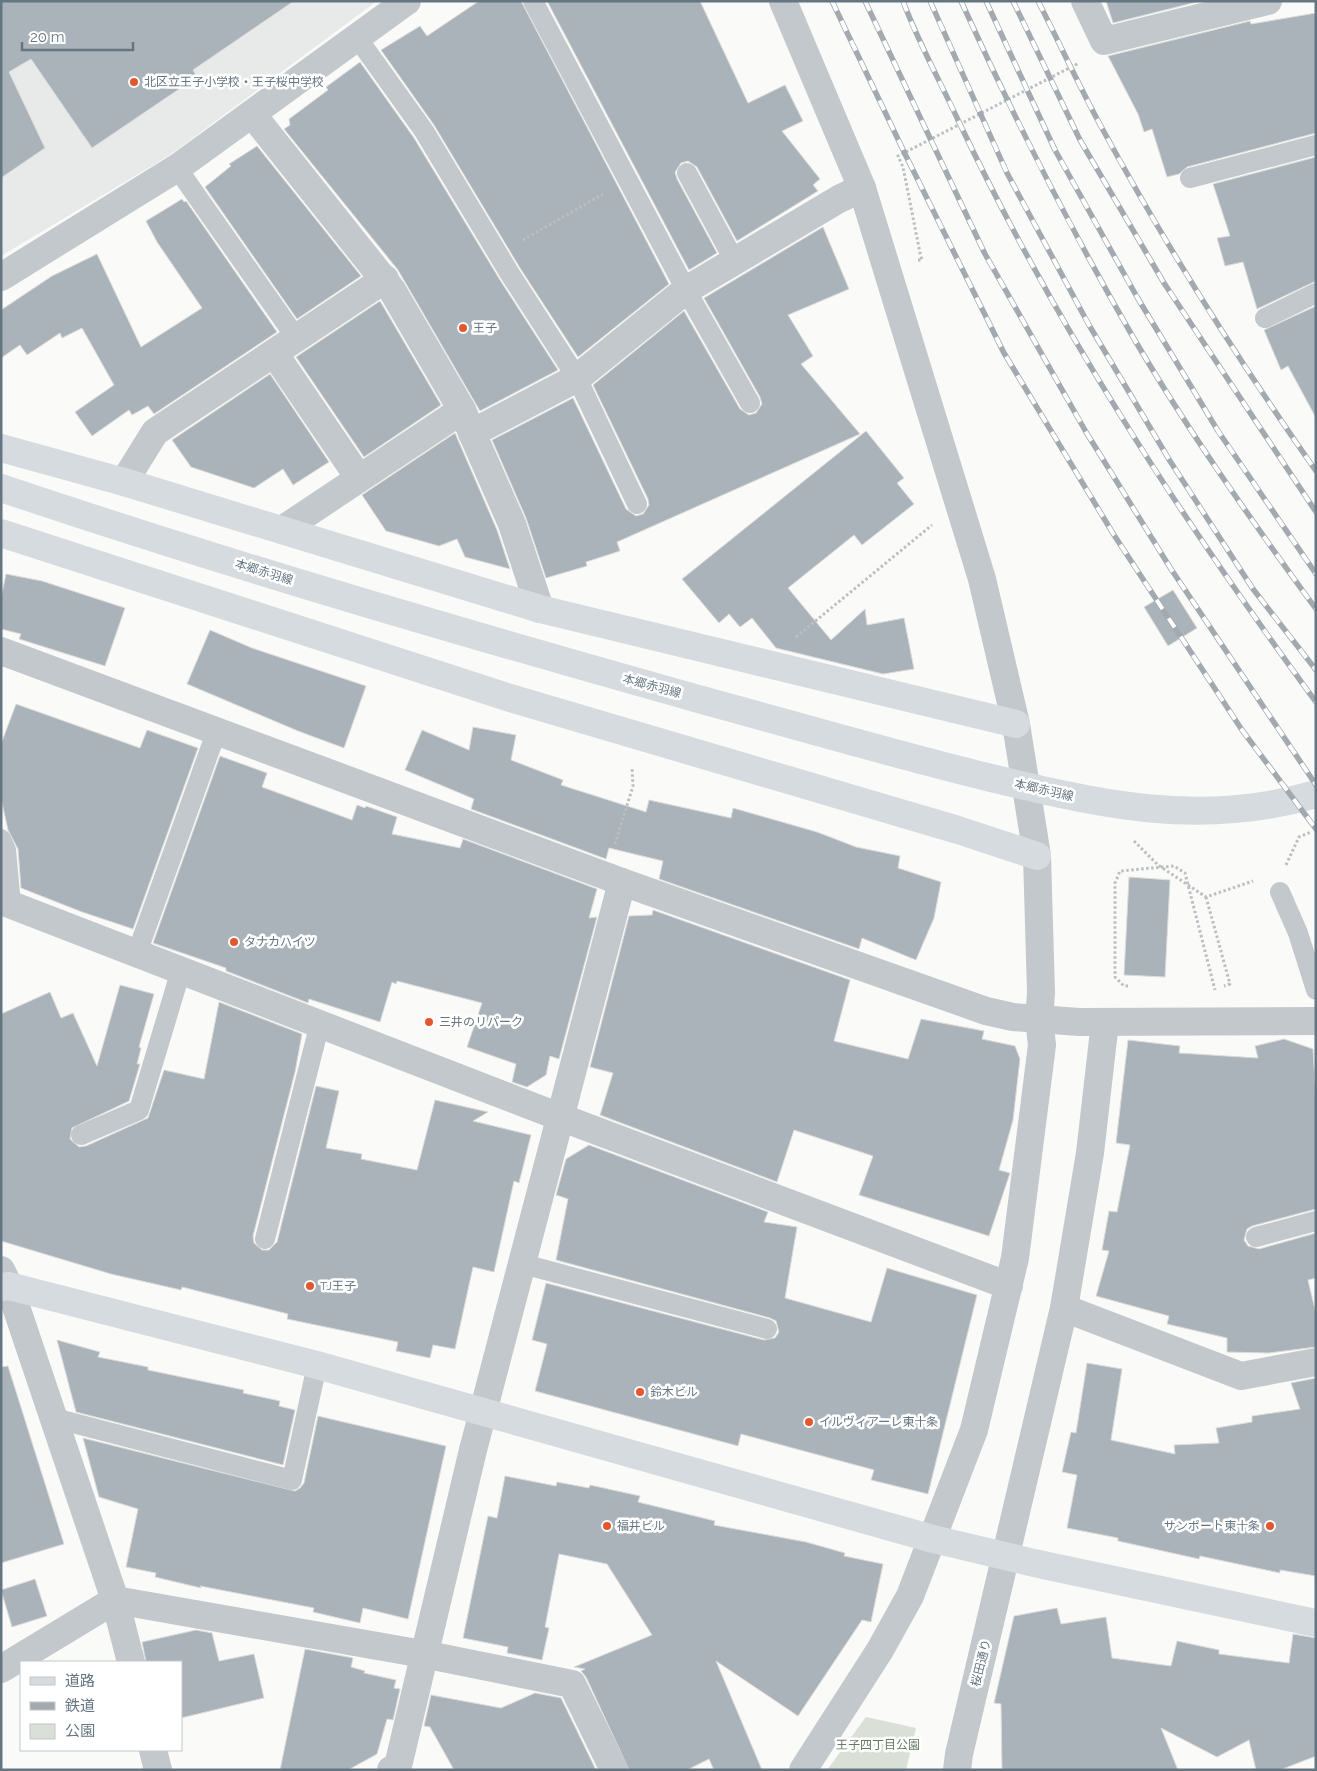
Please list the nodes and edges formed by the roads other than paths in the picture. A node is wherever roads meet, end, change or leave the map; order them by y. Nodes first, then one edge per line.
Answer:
1 (407, 1) edge
2 (533, 1) edge
3 (783, 1) edge
4 (1085, 1) edge
5 (1268, 1) edge
6 (356, 36) junction
7 (252, 114) junction
8 (1316, 145) edge
9 (177, 168) junction
10 (687, 172) dead end
11 (1190, 178) dead end
12 (862, 188) junction
13 (734, 260) junction
14 (1, 277) edge
15 (385, 279) junction
16 (686, 290) junction
17 (1316, 294) edge
18 (1264, 318) dead end
19 (297, 338) junction
20 (274, 353) junction
21 (577, 378) junction
22 (750, 403) dead end
23 (467, 422) junction
24 (1, 448) edge
25 (359, 478) junction
26 (124, 482) junction
27 (1, 488) edge
28 (637, 504) dead end
29 (282, 530) junction
30 (1, 533) edge
31 (540, 609) junction
32 (1, 651) edge
33 (1016, 724) junction
34 (218, 730) junction
35 (1316, 794) edge
36 (1, 839) edge
37 (1036, 856) junction
38 (622, 882) junction
39 (1280, 892) dead end
40 (6, 903) edge
41 (137, 953) junction
42 (181, 970) junction
43 (1316, 990) edge
44 (1039, 1019) junction
45 (1316, 1021) edge
46 (1105, 1022) junction
47 (320, 1023) junction
48 (560, 1117) junction
49 (81, 1135) dead end
50 (1316, 1221) edge
51 (1256, 1237) dead end
52 (265, 1239) dead end
53 (523, 1264) junction
54 (4, 1281) edge
55 (1009, 1286) junction
56 (1064, 1308) junction
57 (767, 1329) dead end
58 (1316, 1362) edge
59 (316, 1365) junction
60 (484, 1413) junction
61 (54, 1418) junction
62 (933, 1539) junction
63 (1006, 1557) junction
64 (115, 1600) junction
65 (1316, 1623) edge
66 (423, 1654) junction
67 (130, 1661) edge
68 (1, 1669) edge
69 (153, 1751) edge
70 (158, 1770) edge
71 (391, 1770) edge
72 (614, 1770) edge
73 (804, 1770) edge
74 (957, 1770) edge

1 - 6 street
2 - 16 lane
3 - 12 street
4 - 5 street
6 - 7 street
6 - 21 lane
7 - 9 street
7 - 15 street
8 - 11 lane
9 - 14 street
9 - 19 lane
10 - 13 lane
12 - 13 street
12 - 33 street
13 - 16 street
15 - 19 street
15 - 23 street
16 - 21 street
16 - 22 lane
17 - 18 lane
19 - 20 street
20 - 25 street
20 - 26 street
21 - 23 street
21 - 28 lane
23 - 25 street
23 - 31 street
24 - 26 main road
25 - 29 street
26 - 29 main road
27 - 35 main road, 本郷赤羽線
29 - 31 main road
30 - 37 main road
31 - 33 main road
32 - 34 street
33 - 37 street
34 - 38 street
34 - 41 lane
36 - 40 lane
37 - 44 street
38 - 44 street
38 - 48 street
39 - 43 lane
40 - 41 street
41 - 42 street
42 - 47 street
42 - 49 lane
44 - 46 street
44 - 55 street
45 - 46 street
46 - 56 street, 桜田通り
47 - 48 street
47 - 52 lane
48 - 53 street
48 - 55 street
50 - 51 lane
53 - 57 lane
53 - 60 street
54 - 59 main road
54 - 61 street
55 - 62 street
56 - 58 street
56 - 63 street, 桜田通り
59 - 60 main road
59 - 61 lane
60 - 62 main road
60 - 66 street
61 - 64 street
62 - 63 main road
62 - 73 street
63 - 65 main road
63 - 74 street, 桜田通り
64 - 66 street
64 - 67 street
64 - 68 street
66 - 71 street
66 - 72 street
69 - 70 street

